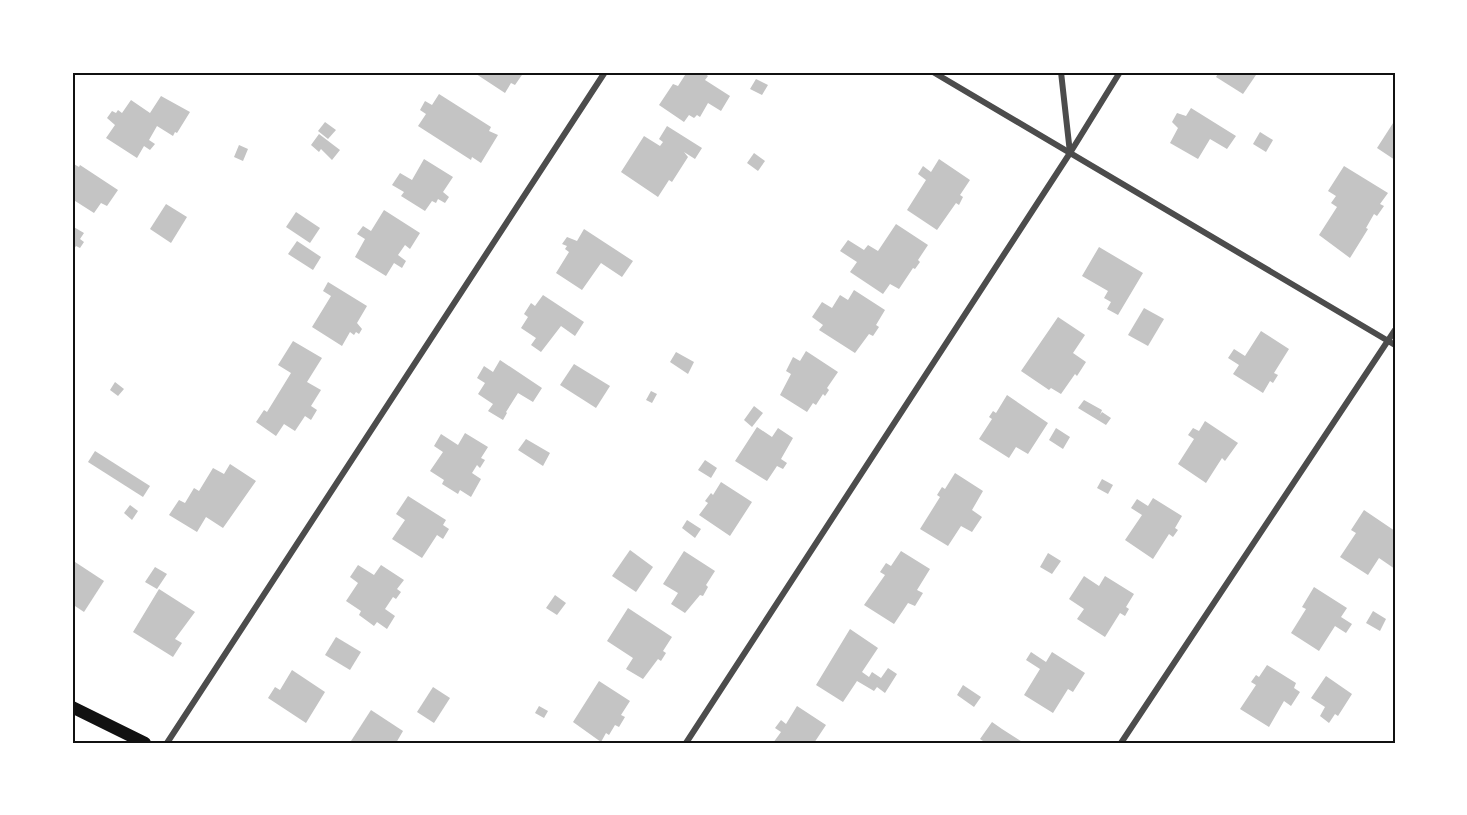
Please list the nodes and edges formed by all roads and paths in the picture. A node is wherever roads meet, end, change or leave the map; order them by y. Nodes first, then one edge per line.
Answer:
1 (605, 72) edge
2 (933, 72) edge
3 (1061, 72) edge
4 (1120, 72) edge
5 (1070, 153) junction
6 (1395, 330) edge
7 (1388, 340) junction
8 (1395, 345) edge
9 (72, 706) edge
10 (145, 743) edge
11 (167, 743) edge
12 (686, 743) edge
13 (1121, 743) edge

1 - 11 street
2 - 5 street
3 - 5 street
4 - 5 street
5 - 7 street
5 - 12 street
6 - 7 street
7 - 8 street
7 - 13 street
9 - 10 main road

